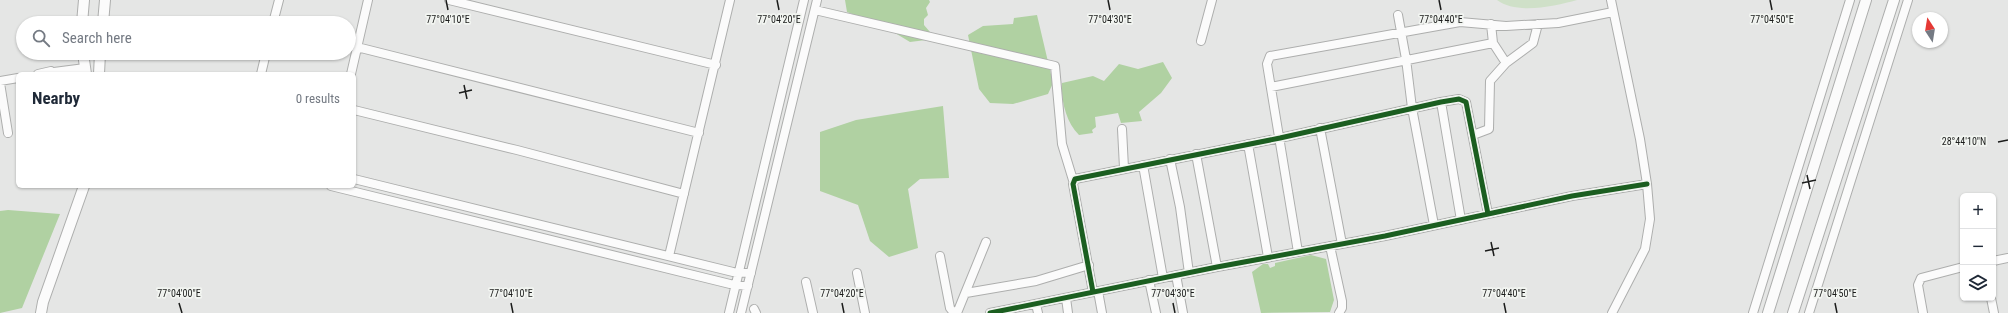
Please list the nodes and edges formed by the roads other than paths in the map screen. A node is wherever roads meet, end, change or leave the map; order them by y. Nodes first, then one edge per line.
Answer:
1 (84, 0) edge
2 (105, 0) edge
3 (278, 0) edge
4 (368, 0) edge
5 (449, 0) edge
6 (730, 0) edge
7 (804, 0) edge
8 (817, 0) edge
9 (1212, 0) edge
10 (1611, 0) edge
11 (1850, 0) edge
12 (1866, 0) edge
13 (1894, 0) edge
14 (1908, 0) edge
15 (815, 10) junction
16 (1613, 12) junction
17 (1398, 15) dead end
18 (83, 16) edge
19 (104, 16) edge
20 (275, 16) edge
21 (1491, 24) junction
22 (1538, 24) junction
23 (1401, 32) junction
24 (1201, 41) dead end
25 (1493, 43) junction
26 (358, 47) junction
27 (356, 55) edge
28 (1406, 59) junction
29 (84, 60) edge
30 (100, 60) edge
31 (264, 60) edge
32 (355, 60) edge
33 (1506, 63) junction
34 (716, 65) junction
35 (85, 71) edge
36 (70, 72) edge
37 (99, 72) edge
38 (261, 72) edge
39 (352, 72) edge
40 (16, 78) edge
41 (0, 82) edge
42 (1271, 87) junction
43 (1441, 102) junction
44 (1412, 108) junction
45 (356, 110) edge
46 (1320, 128) junction
47 (1122, 129) dead end
48 (8, 133) dead end
49 (699, 133) junction
50 (1473, 134) junction
51 (1280, 138) junction
52 (1248, 144) junction
53 (1196, 154) junction
54 (1170, 160) junction
55 (1143, 164) junction
56 (1124, 168) junction
57 (356, 179) edge
58 (1073, 180) junction
59 (1647, 184) junction
60 (83, 188) edge
61 (339, 188) edge
62 (684, 194) junction
63 (1488, 214) junction
64 (1461, 220) junction
65 (1434, 225) junction
66 (986, 242) dead end
67 (1342, 244) junction
68 (1330, 246) junction
69 (1298, 252) junction
70 (669, 256) junction
71 (940, 256) dead end
72 (1268, 257) junction
73 (2008, 258) edge
74 (1996, 260) edge
75 (1088, 265) junction
76 (1217, 267) junction
77 (1960, 268) edge
78 (739, 272) junction
79 (751, 273) junction
80 (857, 273) dead end
81 (1189, 273) junction
82 (1176, 275) junction
83 (1163, 278) junction
84 (1149, 280) junction
85 (806, 282) dead end
86 (736, 284) junction
87 (748, 286) junction
88 (1095, 292) junction
89 (966, 293) junction
90 (1066, 298) junction
91 (1992, 301) edge
92 (1036, 304) junction
93 (41, 313) edge
94 (729, 313) edge
95 (741, 313) edge
96 (812, 313) edge
97 (865, 313) edge
98 (954, 313) edge
99 (957, 313) edge
100 (990, 313) edge
101 (1038, 313) edge
102 (1068, 313) edge
103 (1102, 313) edge
104 (1156, 313) edge
105 (1183, 313) edge
106 (1339, 313) edge
107 (1612, 313) edge
108 (1753, 313) edge
109 (1768, 313) edge
110 (1793, 313) edge
111 (1809, 313) edge
112 (1923, 313) edge
113 (1994, 313) edge

1 - 18 street
2 - 19 street
3 - 20 street
4 - 26 street
5 - 34 street
6 - 34 street
7 - 78 street
8 - 15 street
9 - 24 street
10 - 16 street
11 - 108 street
12 - 109 street
13 - 110 street
14 - 111 street
15 - 58 street
15 - 79 street
16 - 22 street
16 - 59 street
17 - 23 street
21 - 22 street
21 - 23 street
21 - 25 street
22 - 33 street
23 - 28 street
23 - 42 street
25 - 28 street
25 - 33 street
26 - 27 street
26 - 49 street
28 - 42 street
28 - 44 street
29 - 35 street
30 - 37 street
31 - 38 street
32 - 39 street
33 - 50 street
34 - 49 street
35 - 36 street
40 - 41 street
41 - 48 street
42 - 51 street
43 - 44 street
43 - 50 street
43 - 64 street
44 - 46 street
44 - 65 street
45 - 62 street
46 - 51 street
46 - 67 street
47 - 56 street
49 - 62 street
50 - 63 street
51 - 52 street
51 - 69 street
52 - 53 street
52 - 72 street
53 - 54 street
53 - 76 street
54 - 55 street
54 - 81 street
55 - 56 street
55 - 83 street
56 - 58 street
57 - 70 street
58 - 75 street
59 - 63 street
59 - 107 street
60 - 93 street
61 - 86 street
62 - 70 street
63 - 64 street
64 - 65 street
65 - 67 street
66 - 89 street
67 - 68 street
68 - 69 street
68 - 106 street
69 - 72 street
70 - 78 street
71 - 98 street
72 - 76 street
73 - 74 street
75 - 88 street
75 - 89 street
76 - 81 street
77 - 112 street
78 - 79 street
78 - 86 street
79 - 87 street
80 - 97 street
81 - 82 street
82 - 83 street
82 - 105 street
83 - 84 street
84 - 88 street
84 - 104 street
85 - 96 street
86 - 87 street
86 - 94 street
87 - 95 street
88 - 90 street
88 - 103 street
89 - 99 street
90 - 92 street
90 - 102 street
91 - 113 street
92 - 100 street
92 - 101 street

